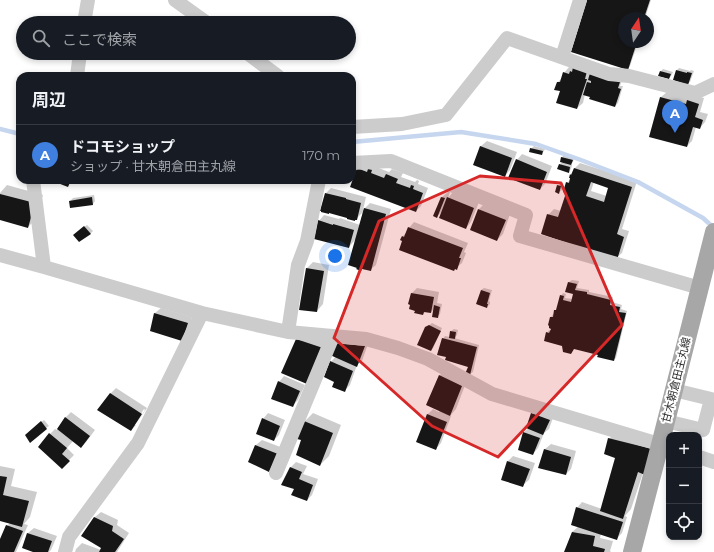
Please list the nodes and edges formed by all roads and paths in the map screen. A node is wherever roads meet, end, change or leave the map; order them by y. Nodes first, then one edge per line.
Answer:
1 (88, 0) edge
2 (175, 0) edge
3 (580, 0) edge
4 (85, 16) edge
5 (197, 16) edge
6 (562, 57) junction
7 (79, 60) edge
8 (256, 60) edge
9 (78, 72) edge
10 (273, 72) edge
11 (714, 84) edge
12 (356, 127) edge
13 (356, 163) edge
14 (34, 184) edge
15 (318, 184) edge
16 (714, 232) edge
17 (0, 255) edge
18 (44, 267) junction
19 (700, 288) junction
20 (202, 313) junction
21 (288, 332) junction
22 (333, 336) junction
23 (674, 390) junction
24 (666, 421) junction
25 (665, 446) edge
26 (702, 458) edge
27 (714, 462) edge
28 (276, 473) dead end
29 (65, 552) edge
30 (632, 552) edge

1 - 4 street
2 - 5 street
3 - 6 street
6 - 11 street
6 - 12 street
7 - 9 street
8 - 10 street
13 - 19 street
14 - 18 street
15 - 21 street
16 - 19 main road, 甘木朝倉田主丸線
17 - 18 street
18 - 20 street
19 - 23 main road, 甘木朝倉田主丸線
20 - 21 street
20 - 29 street
21 - 22 street
22 - 25 street
22 - 28 street
23 - 24 main road, 甘木朝倉田主丸線
23 - 24 street
24 - 25 main road, 甘木朝倉田主丸線
25 - 30 main road, 甘木朝倉田主丸線
26 - 27 street

